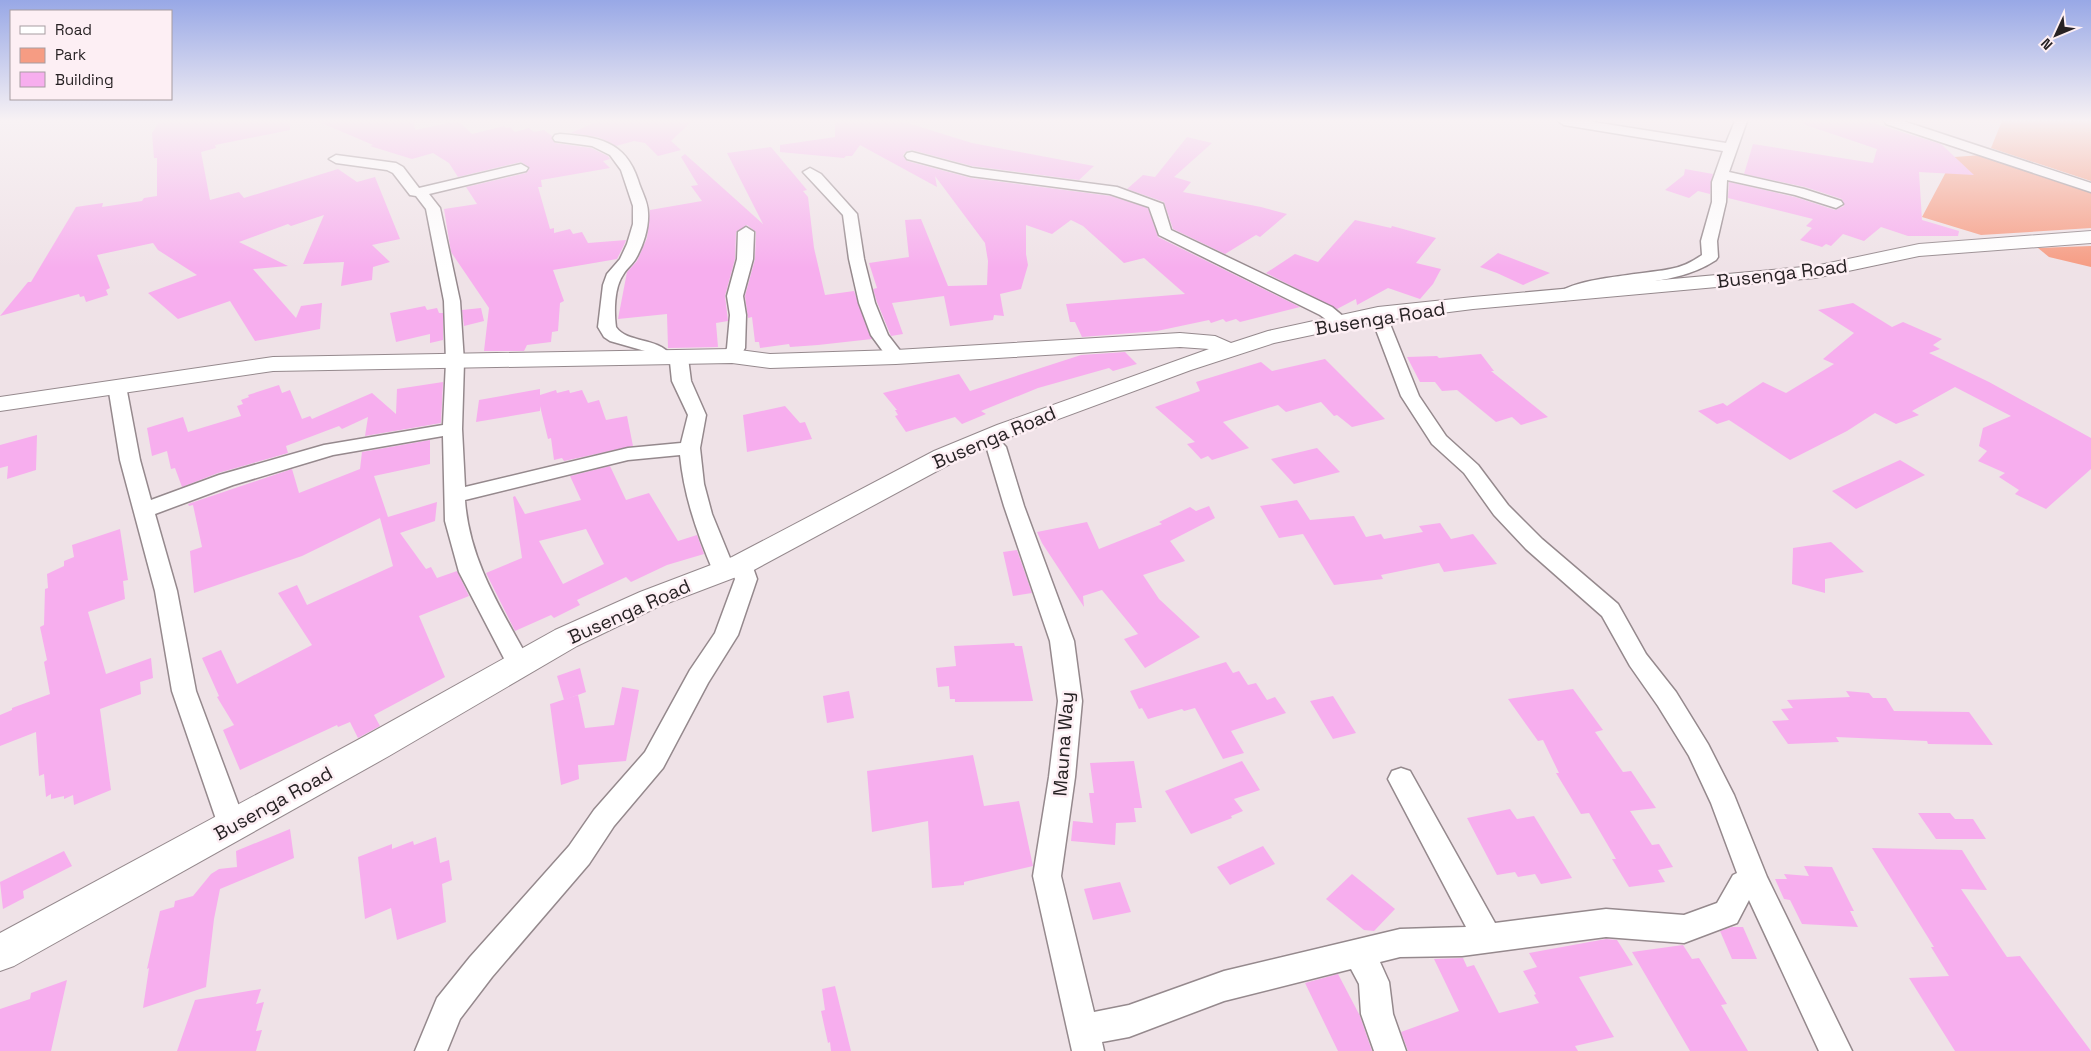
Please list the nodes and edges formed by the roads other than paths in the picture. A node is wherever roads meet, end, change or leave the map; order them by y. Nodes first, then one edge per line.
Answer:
1 (396, 170) edge
2 (511, 170) edge
3 (628, 170) edge
4 (964, 170) edge
5 (1724, 170) edge
6 (2038, 170) edge
7 (810, 172) dead end
8 (1723, 175) junction
9 (2091, 188) edge
10 (420, 192) junction
11 (1836, 204) dead end
12 (746, 232) dead end
13 (2091, 237) edge
14 (1565, 295) junction
15 (1378, 314) junction
16 (1341, 322) junction
17 (1229, 350) junction
18 (732, 356) junction
19 (896, 357) junction
20 (671, 358) junction
21 (454, 362) junction
22 (117, 386) junction
23 (0, 404) edge
24 (452, 429) junction
25 (987, 438) junction
26 (690, 448) junction
27 (454, 496) junction
28 (145, 510) junction
29 (733, 567) junction
30 (519, 664) junction
31 (1401, 779) dead end
32 (232, 825) junction
33 (1754, 880) junction
34 (1487, 938) junction
35 (0, 953) edge
36 (1359, 954) junction
37 (1086, 1040) edge
38 (431, 1051) edge
39 (1390, 1051) edge
40 (1836, 1051) edge

1 - 10 street
2 - 10 street
3 - 20 street
4 - 16 street
5 - 8 street
6 - 9 street
7 - 19 street
8 - 11 street
8 - 14 street
10 - 21 street
12 - 18 street
13 - 14 street, Busenga Road
14 - 15 street, Busenga Road
15 - 16 street, Busenga Road
15 - 33 street
16 - 17 street, Busenga Road
17 - 19 street
17 - 25 street, Busenga Road
18 - 19 street
18 - 20 street
20 - 21 street
20 - 26 street
21 - 22 street
21 - 24 street
22 - 23 street
22 - 28 street
24 - 27 street
24 - 28 street
25 - 29 street, Busenga Road
25 - 37 street, Mauna Way
26 - 27 street
26 - 29 street
27 - 30 street
28 - 32 street
29 - 30 street, Busenga Road
29 - 38 street
30 - 32 street, Busenga Road
31 - 34 street
32 - 35 street, Busenga Road
33 - 34 street
33 - 40 street
34 - 36 street
36 - 37 street
36 - 39 street

